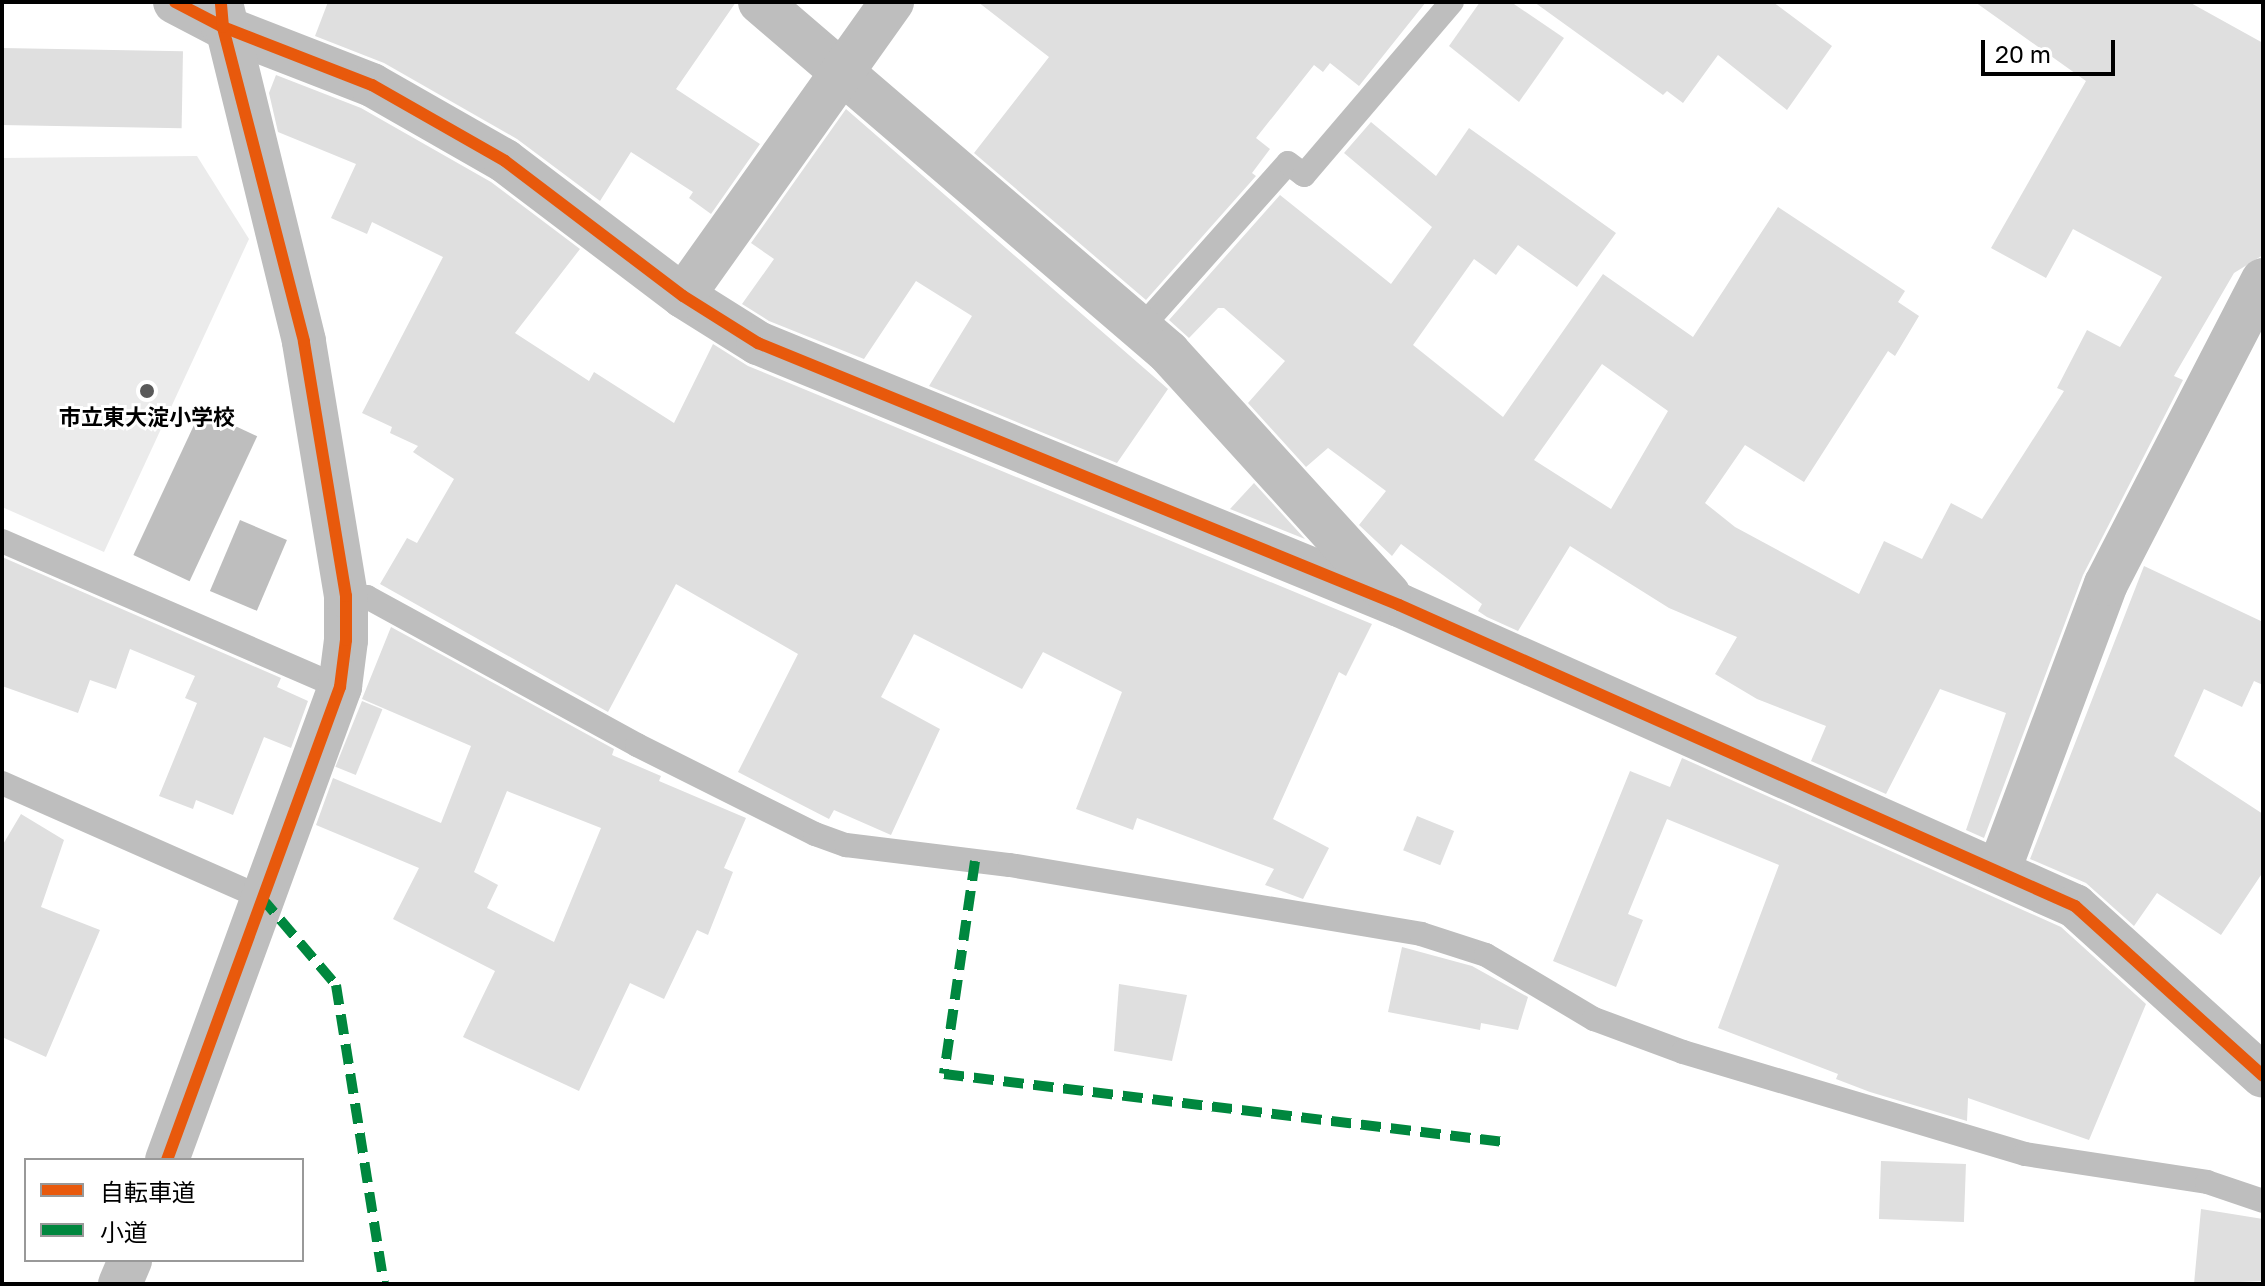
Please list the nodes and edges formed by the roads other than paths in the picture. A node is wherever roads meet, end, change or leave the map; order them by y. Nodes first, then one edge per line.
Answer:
1 (175, 2) edge
2 (760, 2) edge
3 (892, 2) edge
4 (1452, 2) edge
5 (222, 14) edge
6 (839, 70) junction
7 (2263, 280) edge
8 (683, 296) junction
9 (1140, 329) junction
10 (2, 541) edge
11 (346, 596) junction
12 (1399, 605) junction
13 (340, 687) junction
14 (2, 783) edge
15 (1999, 870) junction
16 (261, 897) junction
17 (2263, 1076) edge
18 (168, 1158) edge
19 (2263, 1201) edge
20 (129, 1262) edge
21 (120, 1284) edge

1 - 5 street
2 - 6 street
3 - 6 street
4 - 9 lane
5 - 8 street
5 - 11 street
6 - 8 street
6 - 9 street
7 - 15 street
8 - 12 street
9 - 12 street
10 - 13 lane
11 - 13 street
11 - 19 lane
12 - 15 street
13 - 16 street
14 - 16 lane
15 - 17 street
16 - 18 street
20 - 21 street

